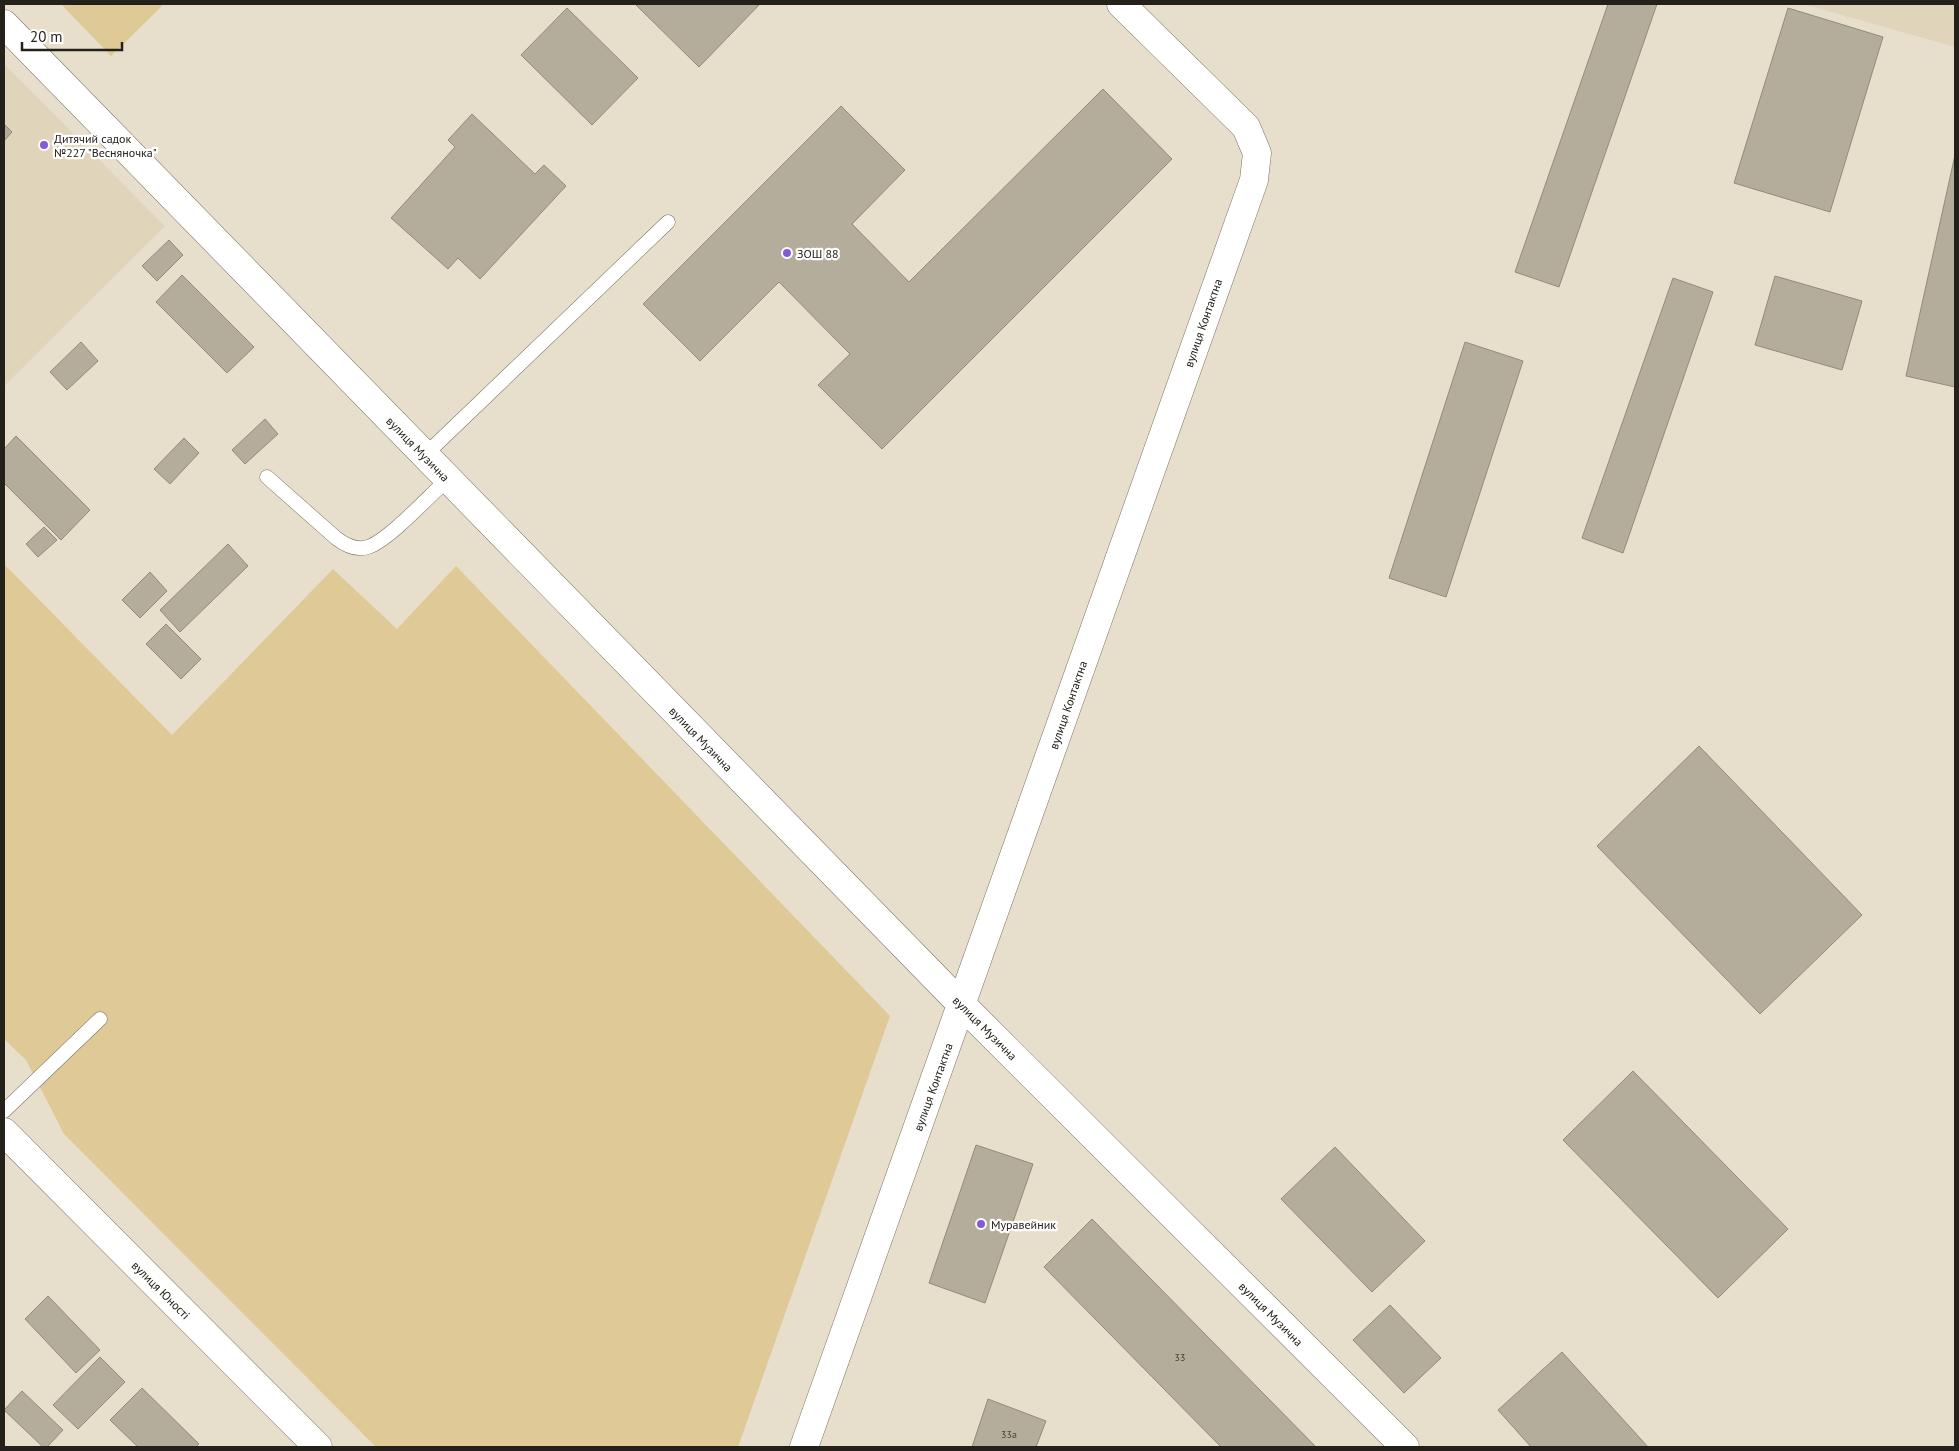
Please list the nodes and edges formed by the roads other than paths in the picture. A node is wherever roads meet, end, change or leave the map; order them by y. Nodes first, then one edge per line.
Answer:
1 (1121, 4) edge
2 (4, 24) edge
3 (668, 222) dead end
4 (425, 455) junction
5 (267, 477) dead end
6 (448, 479) junction
7 (962, 1005) junction
8 (100, 1019) dead end
9 (4, 1111) edge
10 (4, 1132) edge
11 (318, 1447) edge
12 (804, 1447) edge
13 (1405, 1447) edge

1 - 7 street, вулиця Контактна
2 - 4 street, вулиця Музична
3 - 4 lane
4 - 6 street, вулиця Музична
5 - 6 lane
6 - 7 street, вулиця Музична
7 - 12 street, вулиця Контактна
7 - 13 street, вулиця Музична
8 - 9 lane
10 - 11 street, вулиця Юності

